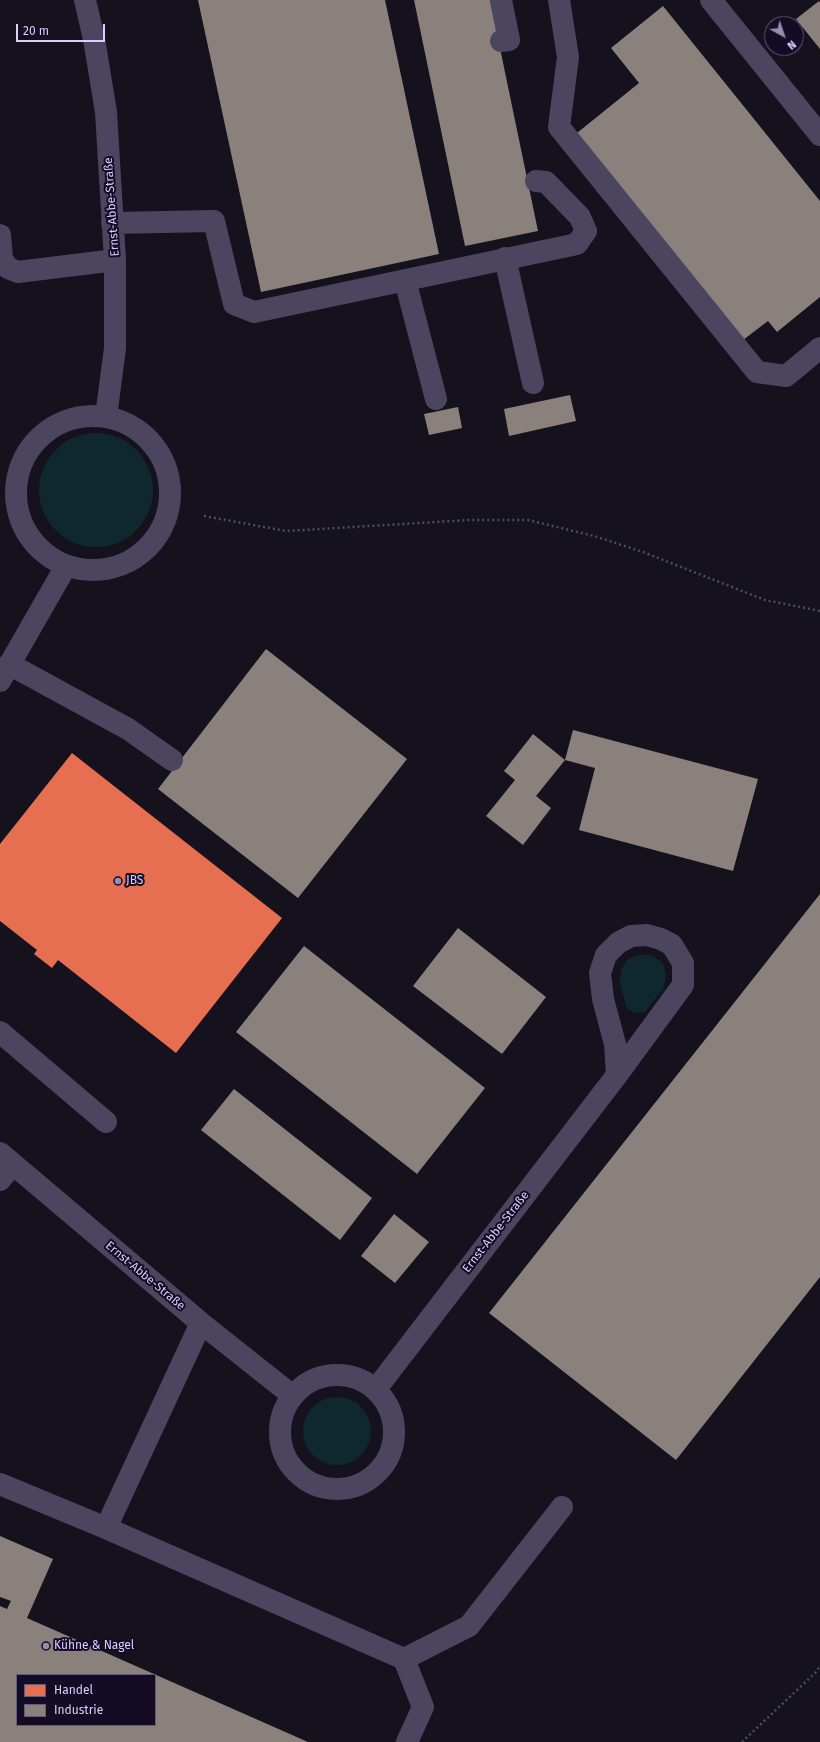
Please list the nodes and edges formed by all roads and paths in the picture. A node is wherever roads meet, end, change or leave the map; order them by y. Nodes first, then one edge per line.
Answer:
1 (85, 0) edge
2 (501, 0) edge
3 (559, 0) edge
4 (711, 0) edge
5 (501, 41) dead end
6 (820, 135) edge
7 (536, 181) dead end
8 (112, 223) junction
9 (0, 235) edge
10 (505, 258) junction
11 (115, 260) junction
12 (405, 280) junction
13 (820, 348) edge
14 (533, 383) dead end
15 (436, 399) dead end
16 (106, 417) junction
17 (204, 516) dead end
18 (66, 566) junction
19 (820, 611) edge
20 (5, 672) edge
21 (172, 760) dead end
22 (1, 1034) edge
23 (617, 1076) junction
24 (106, 1122) dead end
25 (4, 1166) edge
26 (201, 1323) junction
27 (376, 1389) junction
28 (292, 1396) junction
29 (0, 1484) edge
30 (562, 1507) dead end
31 (106, 1528) junction
32 (404, 1659) junction
33 (820, 1666) edge
34 (407, 1742) edge
35 (742, 1742) edge

1 - 8 street, Ernst-Abbe-Straße
2 - 5 street
3 - 13 street
4 - 6 street
7 - 10 street
8 - 11 street, Ernst-Abbe-Straße
8 - 12 street
9 - 11 street
10 - 12 street
10 - 14 street
11 - 16 street, Ernst-Abbe-Straße
12 - 15 street
16 - 18 street
16 - 18 street
17 - 19 path
18 - 20 street
20 - 21 street
22 - 24 street
23 - 23 street, Ernst-Abbe-Straße
23 - 27 street, Ernst-Abbe-Straße
25 - 26 street, Ernst-Abbe-Straße
26 - 28 street, Ernst-Abbe-Straße
26 - 31 street
27 - 28 street
27 - 28 street
29 - 31 street
30 - 32 street
31 - 32 street
32 - 34 street
33 - 35 path

